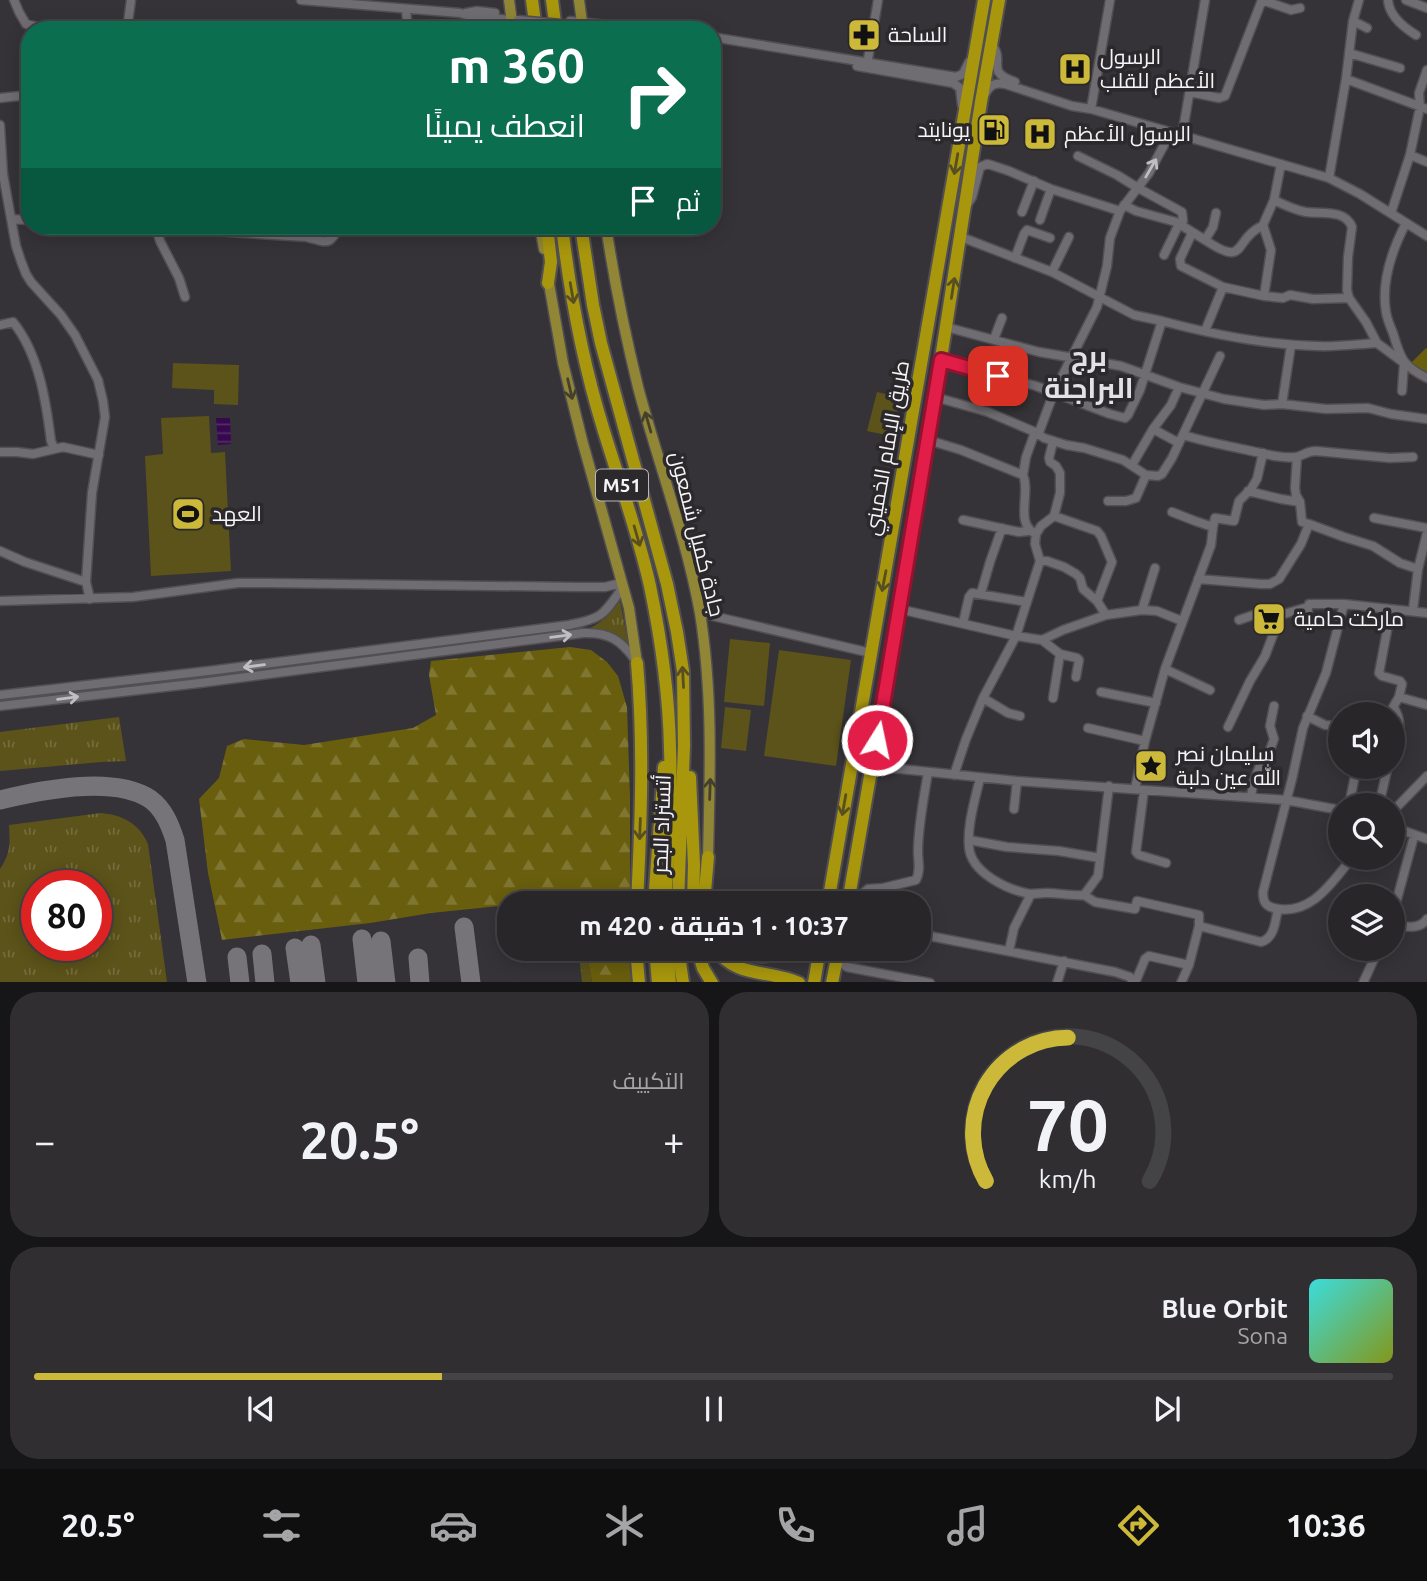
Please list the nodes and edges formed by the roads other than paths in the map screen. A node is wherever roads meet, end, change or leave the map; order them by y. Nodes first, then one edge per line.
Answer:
1 (14, 0) edge
2 (131, 0) edge
3 (301, 0) edge
4 (509, 0) edge
5 (532, 0) edge
6 (552, 0) edge
7 (579, 0) edge
8 (878, 0) edge
9 (984, 0) edge
10 (999, 0) edge
11 (1110, 0) edge
12 (1205, 0) edge
13 (1262, 0) edge
14 (1359, 0) edge
15 (1388, 0) edge
16 (1406, 0) edge
17 (1300, 8) dead end
18 (1427, 8) edge
19 (406, 10) junction
20 (514, 20) edge
21 (24, 21) edge
22 (128, 21) edge
23 (407, 21) edge
24 (533, 21) edge
25 (535, 21) edge
26 (555, 21) edge
27 (582, 21) edge
28 (1353, 21) junction
29 (1367, 28) dead end
30 (1416, 35) dead end
31 (721, 40) edge
32 (977, 43) junction
33 (991, 44) junction
34 (1349, 53) junction
35 (867, 66) junction
36 (1399, 68) dead end
37 (1427, 70) edge
38 (1346, 79) junction
39 (1001, 80) junction
40 (1190, 92) junction
41 (21, 97) edge
42 (0, 98) edge
43 (981, 102) junction
44 (1424, 108) edge
45 (1090, 109) junction
46 (965, 114) junction
47 (0, 125) edge
48 (1171, 132) junction
49 (1182, 136) junction
50 (1410, 155) junction
51 (1078, 156) dead end
52 (1427, 162) edge
53 (1281, 164) junction
54 (1329, 178) junction
55 (1034, 181) junction
56 (1138, 188) junction
57 (1051, 189) junction
58 (1274, 200) junction
59 (965, 207) junction
60 (1122, 208) junction
61 (1023, 212) dead end
62 (1216, 213) dead end
63 (1391, 213) junction
64 (11, 219) junction
65 (21, 220) edge
66 (1040, 220) dead end
67 (1406, 223) junction
68 (1179, 224) junction
69 (1264, 228) junction
70 (1192, 233) junction
71 (158, 235) edge
72 (273, 235) edge
73 (334, 235) edge
74 (541, 235) edge
75 (548, 235) edge
76 (563, 235) edge
77 (582, 235) edge
78 (607, 235) edge
79 (1427, 236) edge
80 (961, 237) junction
81 (1069, 237) dead end
82 (1050, 238) dead end
83 (1205, 240) junction
84 (1164, 256) dead end
85 (1015, 258) junction
86 (1052, 272) junction
87 (548, 283) junction
88 (1223, 287) junction
89 (1100, 296) junction
90 (1264, 296) junction
91 (184, 297) dead end
92 (1349, 298) junction
93 (1002, 318) dead end
94 (1162, 321) junction
95 (0, 326) edge
96 (946, 327) junction
97 (1205, 331) junction
98 (995, 339) junction
99 (1377, 343) junction
100 (1291, 345) junction
101 (1220, 356) dead end
102 (1072, 358) junction
103 (941, 360) junction
104 (1404, 363) junction
105 (1145, 374) junction
106 (1427, 378) edge
107 (1179, 387) junction
108 (1402, 391) dead end
109 (1054, 392) junction
110 (1203, 393) junction
111 (935, 397) junction
112 (1282, 404) junction
113 (1427, 419) edge
114 (1153, 429) junction
115 (1036, 433) junction
116 (1181, 439) junction
117 (1054, 442) junction
118 (907, 444) junction
119 (927, 444) junction
120 (54, 448) junction
121 (0, 452) edge
122 (1263, 453) junction
123 (99, 455) junction
124 (1297, 457) junction
125 (1413, 457) dead end
126 (1132, 465) junction
127 (1023, 475) junction
128 (1146, 475) junction
129 (901, 481) junction
130 (919, 484) junction
131 (1248, 491) junction
132 (1108, 501) dead end
133 (1300, 502) junction
134 (1172, 512) dead end
135 (1054, 516) junction
136 (1374, 518) dead end
137 (963, 520) dead end
138 (1309, 524) junction
139 (1213, 527) junction
140 (1002, 528) junction
141 (1427, 528) edge
142 (1032, 533) junction
143 (1427, 533) edge
144 (0, 551) edge
145 (1040, 561) junction
146 (1155, 568) dead end
147 (1418, 569) junction
148 (1198, 579) junction
149 (86, 582) junction
150 (622, 585) junction
151 (981, 593) junction
152 (90, 598) junction
153 (0, 601) edge
154 (1097, 601) junction
155 (1027, 602) junction
156 (1343, 604) junction
157 (1308, 607) junction
158 (899, 610) junction
159 (1142, 610) junction
160 (1391, 610) junction
161 (1413, 610) junction
162 (1427, 612) edge
163 (699, 613) junction
164 (1281, 614) junction
165 (1106, 615) junction
166 (1239, 620) dead end
167 (1182, 621) junction
168 (963, 623) junction
169 (1307, 628) dead end
170 (1016, 636) junction
171 (1042, 640) junction
172 (871, 653) junction
173 (1060, 654) junction
174 (637, 663) junction
175 (1165, 669) junction
176 (1076, 677) dead end
177 (1210, 690) dead end
178 (1101, 692) dead end
179 (0, 695) edge
180 (1399, 697) junction
181 (983, 698) junction
182 (1053, 698) dead end
183 (1396, 702) edge
184 (1156, 703) junction
185 (1427, 705) edge
186 (0, 706) edge
187 (1274, 706) dead end
188 (1020, 716) dead end
189 (1307, 716) junction
190 (1328, 725) edge
191 (1228, 727) dead end
192 (1088, 728) dead end
193 (1145, 741) junction
194 (670, 746) junction
195 (684, 746) junction
196 (872, 766) junction
197 (928, 772) junction
198 (954, 775) junction
199 (1427, 776) edge
200 (980, 778) junction
201 (1017, 781) junction
202 (1110, 786) junction
203 (1139, 790) junction
204 (1251, 797) junction
205 (1405, 799) edge
206 (1286, 800) junction
207 (1328, 808) edge
208 (1014, 809) dead end
209 (1405, 832) edge
210 (1415, 836) junction
211 (1427, 839) edge
212 (969, 840) junction
213 (708, 857) joint
214 (1100, 858) junction
215 (1166, 863) dead end
216 (694, 866) junction
217 (1342, 870) edge
218 (832, 878) junction
219 (1401, 884) edge
220 (637, 891) edge
221 (655, 891) edge
222 (667, 891) edge
223 (678, 891) edge
224 (693, 891) edge
225 (702, 891) edge
226 (705, 891) edge
227 (824, 891) edge
228 (830, 891) edge
229 (850, 891) edge
230 (866, 891) edge
231 (1031, 894) junction
232 (1084, 895) junction
233 (1278, 909) junction
234 (1426, 922) edge
235 (1199, 926) junction
236 (1405, 928) edge
237 (931, 936) edge
238 (1009, 951) junction
239 (637, 961) edge
240 (659, 961) edge
241 (667, 961) edge
242 (680, 961) edge
243 (701, 961) edge
244 (726, 961) edge
245 (818, 961) edge
246 (836, 961) edge
247 (837, 961) edge
248 (841, 961) edge
249 (1064, 961) junction
250 (1373, 961) edge
251 (1189, 965) junction
252 (666, 981) edge
253 (639, 982) edge
254 (683, 982) edge
255 (712, 982) edge
256 (799, 982) edge
257 (814, 982) edge
258 (832, 982) edge
259 (840, 982) edge
260 (930, 982) edge
261 (1056, 982) edge
262 (1134, 982) edge
263 (1181, 982) edge
264 (1363, 982) edge

1 - 21 street
2 - 22 street
3 - 19 street
4 - 20 main road
5 - 25 highway
6 - 26 highway
7 - 27 main road
8 - 35 street
9 - 32 highway, طريق الإمام الخميني
10 - 33 highway, طريق الإمام الخميني
11 - 45 street
12 - 40 street
13 - 17 street
13 - 40 street
14 - 28 street
15 - 30 street
16 - 18 street
19 - 20 street
19 - 23 street
20 - 24 street, bridge
28 - 29 street
28 - 34 street
31 - 35 street
32 - 35 street
32 - 46 highway, طريق الإمام الخميني
33 - 39 street
33 - 43 highway, طريق الإمام الخميني
34 - 36 street
34 - 38 street
35 - 46 street
37 - 44 street
38 - 44 street
38 - 54 street
39 - 43 street
39 - 45 street
40 - 49 street
41 - 42 street
43 - 59 highway, طريق الإمام الخميني
44 - 50 street
45 - 48 street
46 -> 118 highway, طريق الإمام الخميني
47 - 64 street
48 - 49 street
56 -> 48 street
49 - 53 street
50 - 52 street
50 - 63 street
51 - 56 street
53 - 54 street
53 - 58 street
54 - 63 street
55 - 57 street
55 - 59 street
55 - 61 street
56 - 60 street
56 - 68 street
57 - 60 street
57 - 66 street
58 - 69 street
58 - 92 street
59 - 80 highway, طريق الإمام الخميني
60 - 68 street
60 - 89 street
62 - 83 street
63 - 67 street
64 - 65 street
64 - 123 street
67 - 79 street
67 - 104 street
68 - 70 street
68 - 84 street
69 - 83 street
69 - 90 street
70 - 83 street
70 - 88 street
71 - 91 street
72 - 73 street
74 - 87 main road
75 - 87 highway
76 -> 194 highway, M51
195 -> 77 highway, جادة كميل شمعون / M51
163 -> 78 main road, جادة كميل شمعون
80 - 85 street
96 -> 80 highway, طريق الإمام الخميني
81 - 86 street
82 - 85 street
85 - 86 street
86 - 89 street
87 -> 150 main road
88 - 90 street
88 - 97 street
89 - 94 street
89 - 102 street
90 - 92 street
92 - 99 street
93 - 98 street
94 - 97 street
94 - 105 street
95 - 120 street
96 - 98 street
96 - 103 highway, طريق الإمام الخميني
97 - 100 street
98 - 102 street
99 - 100 street
99 - 104 street
100 - 112 street
101 - 110 street
102 - 105 street
102 - 109 street
103 - 109 street
103 - 111 highway, طريق الإمام الخميني
104 - 106 street
104 - 108 street
105 - 107 street
105 - 109 street
107 - 110 street
107 - 114 street
109 - 115 street
110 - 112 street
110 - 116 street
111 - 115 street
111 - 119 highway, طريق الإمام الخميني
112 - 113 street
114 - 116 street
114 - 126 street
115 - 117 street
115 - 127 street
116 - 122 street
116 - 128 street
117 - 126 street
117 - 135 street
118 - 119 highway
118 - 129 highway, طريق الإمام الخميني
119 - 127 street
119 - 130 highway, طريق الإمام الخميني
120 - 121 street
120 - 123 street
122 - 124 street
122 - 131 street
123 - 149 street
124 - 125 street
124 - 133 street
126 - 128 street
127 - 142 street
128 - 132 street
129 - 130 highway
129 -> 172 highway, طريق الإمام الخميني
130 - 158 highway, طريق الإمام الخميني
131 - 133 street
131 - 139 street
133 - 138 street
134 - 139 street
135 - 142 street
135 - 154 street
136 - 141 street
137 - 140 street
138 - 147 street
138 - 148 street
139 - 148 street
140 - 142 street
140 - 151 street
142 - 145 street
143 - 147 street
144 - 149 street
145 - 154 street
145 - 155 street
146 - 159 street
147 - 161 street
148 - 167 street
149 - 152 street
150 - 152 street
150 - 174 main road
150 -> 179 street
151 - 155 street
151 - 168 street
152 - 153 street
154 - 165 street
155 - 170 street
156 - 157 street
156 - 160 street
156 - 189 street
157 - 164 street
157 - 169 street
158 - 168 street
158 - 196 highway, طريق الإمام الخميني
159 - 165 street
159 - 167 street
160 - 161 street
160 - 180 street
161 - 162 street
163 - 172 street
213 -> 163 main road, جادة كميل شمعون
164 - 166 street
164 - 191 street
165 - 171 street
167 - 175 street
168 - 170 street
170 - 171 street
170 - 181 street
171 - 173 street
172 -> 218 highway, طريق الإمام الخميني
173 - 176 street
173 - 182 street
186 -> 174 street
174 -> 220 highway
175 - 177 street
175 - 184 street
178 - 184 street
180 - 183 street
180 - 185 street
181 - 188 street
181 - 198 street
184 - 193 street
187 - 204 street
189 - 190 street
189 - 206 street
192 - 193 street
193 - 203 street
194 - 221 highway
194 - 222 highway, أتستراد البحر / M51
195 - 216 highway
195 - 223 highway, أتستراد البحر / M51
196 - 197 street
196 - 229 highway, طريق الإمام الخميني
197 - 198 street
197 - 230 street
198 - 200 street
199 - 205 street
200 - 201 street
200 - 212 street
201 - 202 street
201 - 208 street
202 - 203 street
202 - 214 street
203 - 204 street
203 - 215 street
204 - 206 street
206 - 207 street
206 - 233 street
209 - 210 street
210 - 211 street
210 - 219 street
212 - 214 street
212 - 231 street
213 - 226 highway
214 - 232 street
216 - 224 highway
216 - 225 highway
217 - 233 street
218 - 227 highway
218 - 228 highway, طريق الإمام الخميني
231 - 232 street
231 - 238 street
232 - 235 street
233 - 235 street
234 - 236 street
235 - 251 street
237 - 238 street
238 - 249 street
239 - 253 highway
240 - 252 highway
241 - 252 highway
242 - 254 highway
243 - 255 highway
244 - 256 highway
245 - 257 highway
246 - 258 highway
247 - 259 highway
248 - 260 street
249 - 261 street
249 - 262 street
250 - 264 street
251 - 262 street
251 - 263 street

